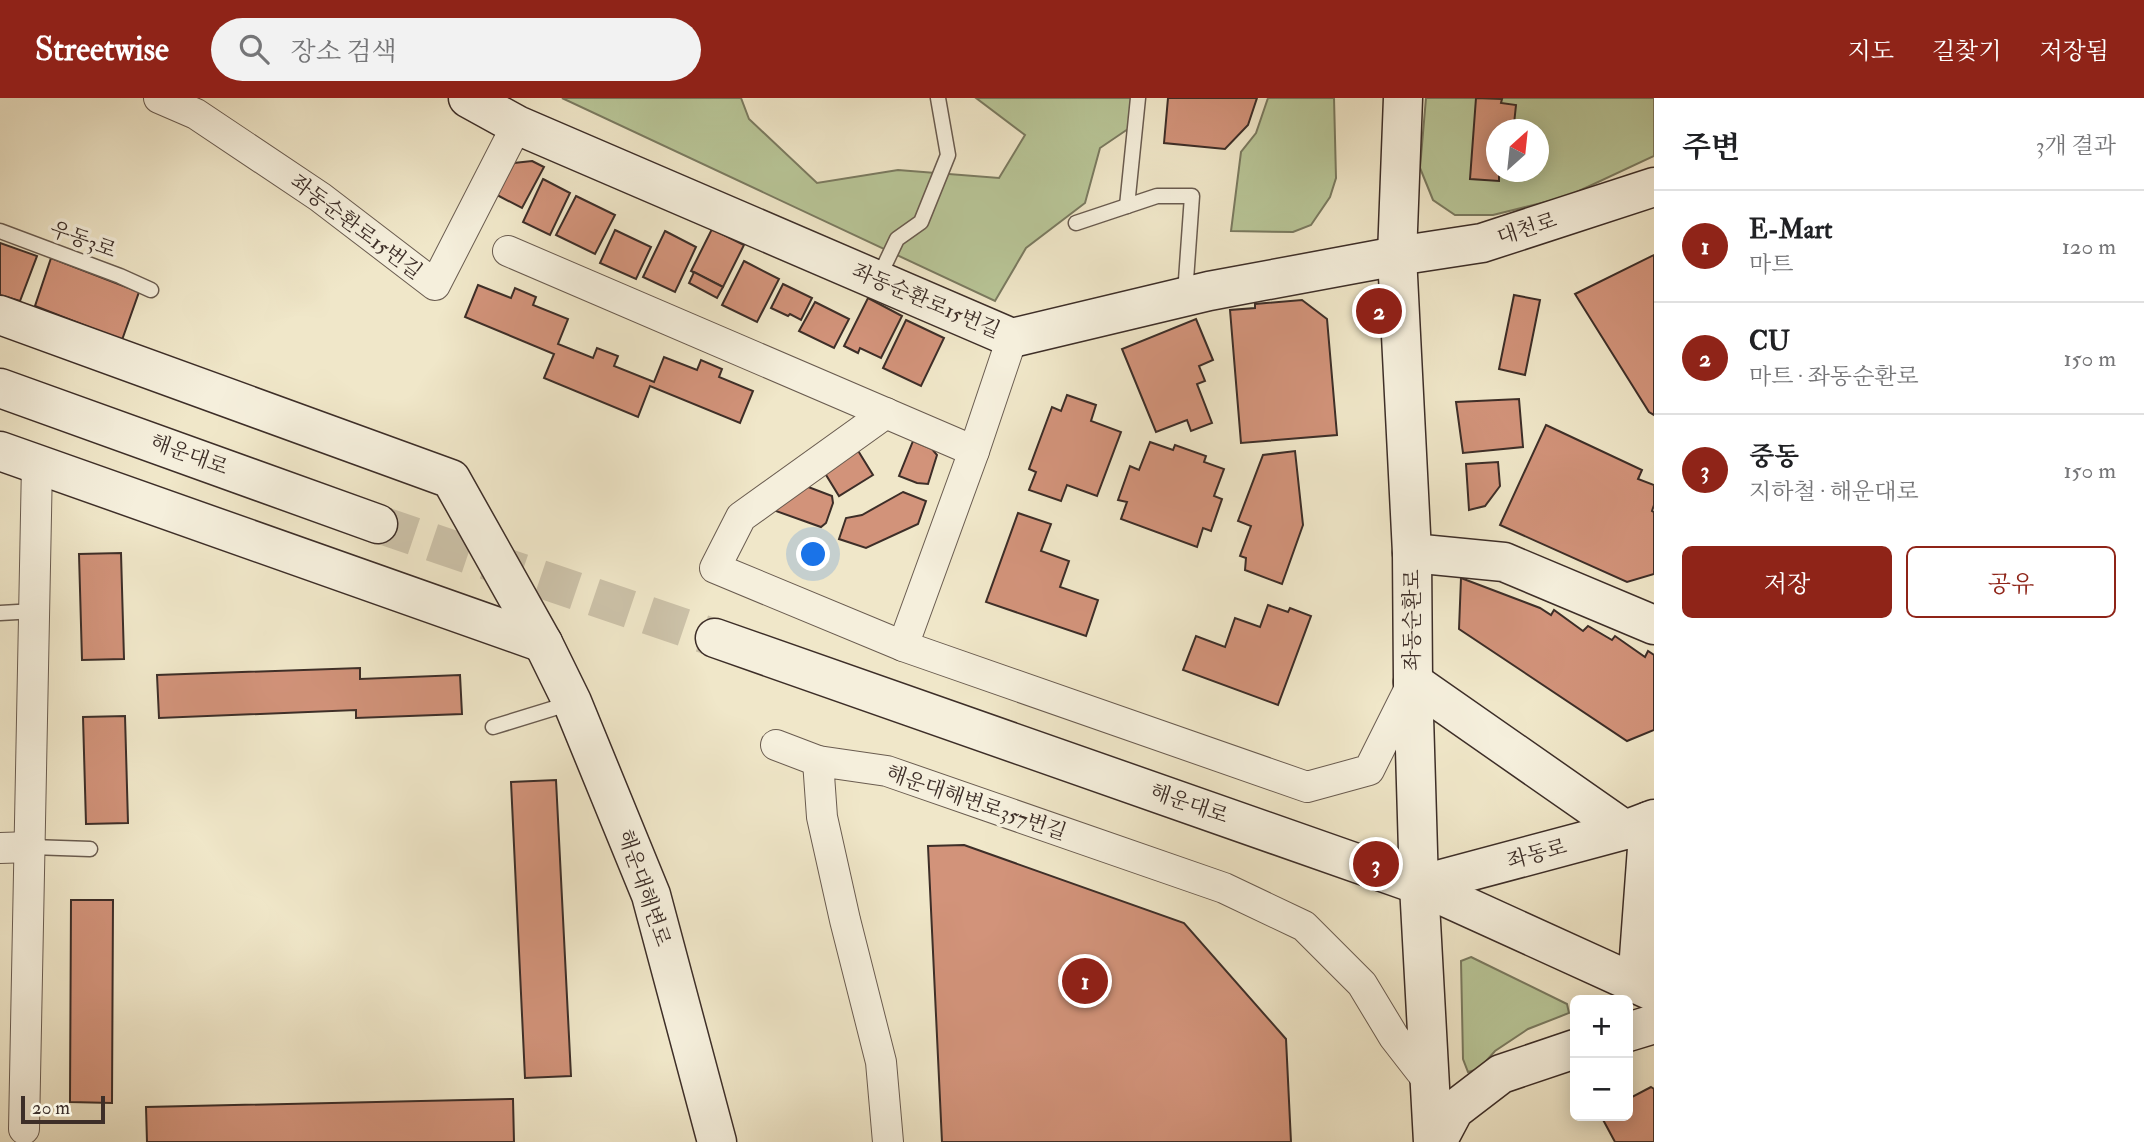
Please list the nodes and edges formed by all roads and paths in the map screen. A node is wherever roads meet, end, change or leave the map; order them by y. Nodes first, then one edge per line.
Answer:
1 (159, 98) edge
2 (938, 98) edge
3 (1138, 98) edge
4 (1403, 98) edge
5 (473, 99) edge
6 (517, 125) junction
7 (1654, 187) edge
8 (1127, 206) junction
9 (1076, 223) dead end
10 (0, 231) edge
11 (508, 251) dead end
12 (1398, 256) junction
13 (877, 280) junction
14 (151, 290) dead end
15 (1185, 296) junction
16 (0, 315) edge
17 (1012, 338) junction
18 (0, 388) edge
19 (886, 413) junction
20 (974, 451) junction
21 (0, 452) edge
22 (37, 464) junction
23 (379, 524) tunnel mouth
24 (1412, 553) junction
25 (34, 611) junction
26 (0, 613) edge
27 (1654, 625) edge
28 (715, 638) tunnel mouth
29 (543, 643) junction
30 (903, 646) junction
31 (1413, 682) junction
32 (572, 702) junction
33 (493, 727) dead end
34 (776, 745) dead end
35 (818, 761) junction
36 (1643, 823) edge
37 (31, 847) junction
38 (0, 848) edge
39 (90, 849) dead end
40 (1419, 885) junction
41 (1646, 988) edge
42 (1654, 1024) edge
43 (1633, 1030) edge
44 (1570, 1051) edge
45 (1429, 1082) junction
46 (24, 1129) dead end
47 (717, 1142) edge
48 (888, 1142) edge
49 (1435, 1142) edge

1 - 6 street, 좌동순환로15번길
2 - 13 lane
3 - 8 lane
4 - 12 street, 좌동순환로
5 - 6 street, 좌동순환로15번길
6 - 13 street, 좌동순환로15번길
7 - 12 street, 대천로
8 - 9 lane
8 - 15 lane
10 - 14 lane, 우동3로
11 - 19 street
12 - 15 street, 좌동순환로15번길
12 - 24 street, 좌동순환로
13 - 17 street, 좌동순환로15번길
15 - 17 street, 좌동순환로15번길
16 - 29 street, 해운대해변로
17 - 20 street
18 - 23 street, 해운대로
19 - 20 street
19 - 30 street
20 - 30 street
21 - 22 street
22 - 25 street
22 - 29 street
24 - 27 street
24 - 31 street, 좌동순환로
25 - 26 lane
25 - 37 street
28 - 40 street, 해운대로
29 - 32 street, 해운대해변로
30 - 31 street
31 - 36 street
31 - 40 street, 좌동순환로
32 - 33 lane
32 - 47 street, 해운대해변로
34 - 35 street, 해운대해변로357번길
35 - 45 street, 해운대해변로357번길
35 - 48 street
36 - 40 street, 좌동로
36 - 41 street
37 - 38 street
37 - 39 lane
37 - 46 street
40 - 41 street, 해운대로
40 - 45 street, 좌동순환로
42 - 43 street
44 - 49 street
45 - 49 street, 좌동순환로

